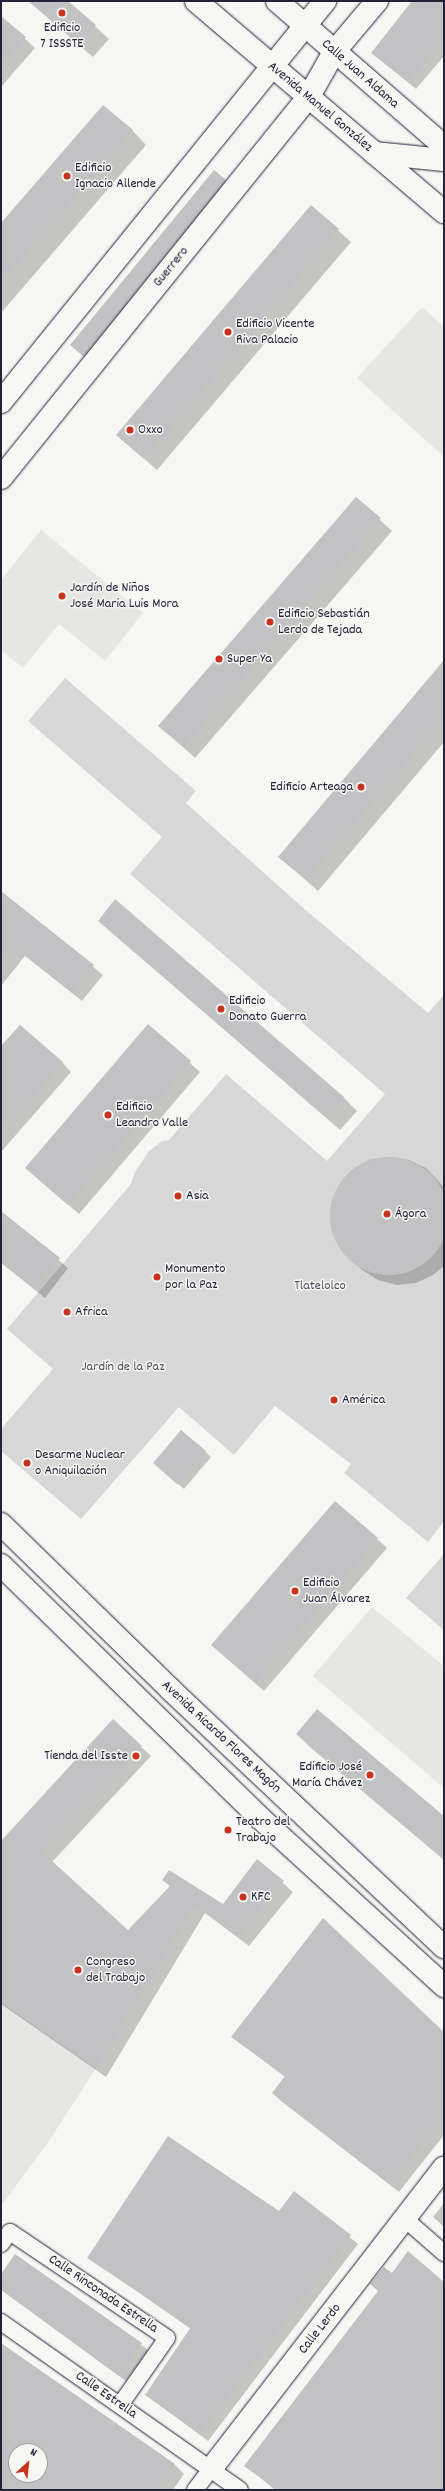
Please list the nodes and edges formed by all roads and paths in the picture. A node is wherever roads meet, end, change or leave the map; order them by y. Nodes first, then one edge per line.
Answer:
1 (196, 1) edge
2 (277, 1) edge
3 (325, 1) edge
4 (376, 1) edge
5 (305, 26) junction
6 (334, 52) junction
7 (272, 67) junction
8 (308, 98) junction
9 (444, 146) edge
10 (374, 153) junction
11 (444, 160) edge
12 (444, 212) edge
13 (1, 402) edge
14 (1, 478) edge
15 (1, 1524) edge
16 (1, 1565) edge
17 (444, 1947) edge
18 (444, 1986) edge
19 (444, 2167) edge
20 (405, 2219) junction
21 (6, 2238) edge
22 (444, 2253) edge
23 (1, 2322) edge
24 (120, 2405) junction
25 (211, 2469) junction
26 (195, 2490) edge
27 (240, 2490) edge

1 - 7 main road, Avenida Manuel González
2 - 5 main road, Calle Juan Aldama
3 - 5 main road
4 - 6 main road, Guerrero
5 - 6 main road, Calle Juan Aldama
5 - 7 main road
6 - 8 main road, Guerrero
6 - 9 main road, Calle Juan Aldama
7 - 8 main road, Avenida Manuel González
7 - 13 main road
8 - 10 main road, Avenida Manuel González
8 - 14 main road, Guerrero
10 - 11 main road
10 - 12 main road, Avenida Manuel González
15 - 17 main road, Avenida Ricardo Flores Magón
16 - 18 main road, Avenida Ricardo Flores Magón
19 - 20 main road, Calle Lerdo
20 - 22 street
20 - 25 main road, Calle Lerdo
21 - 24 street, Calle Rinconada Estrella
23 - 24 street, Calle Estrella
24 - 25 street, Calle Estrella
25 - 26 street, Calle Lerdo
25 - 27 street, Calle Estrella

